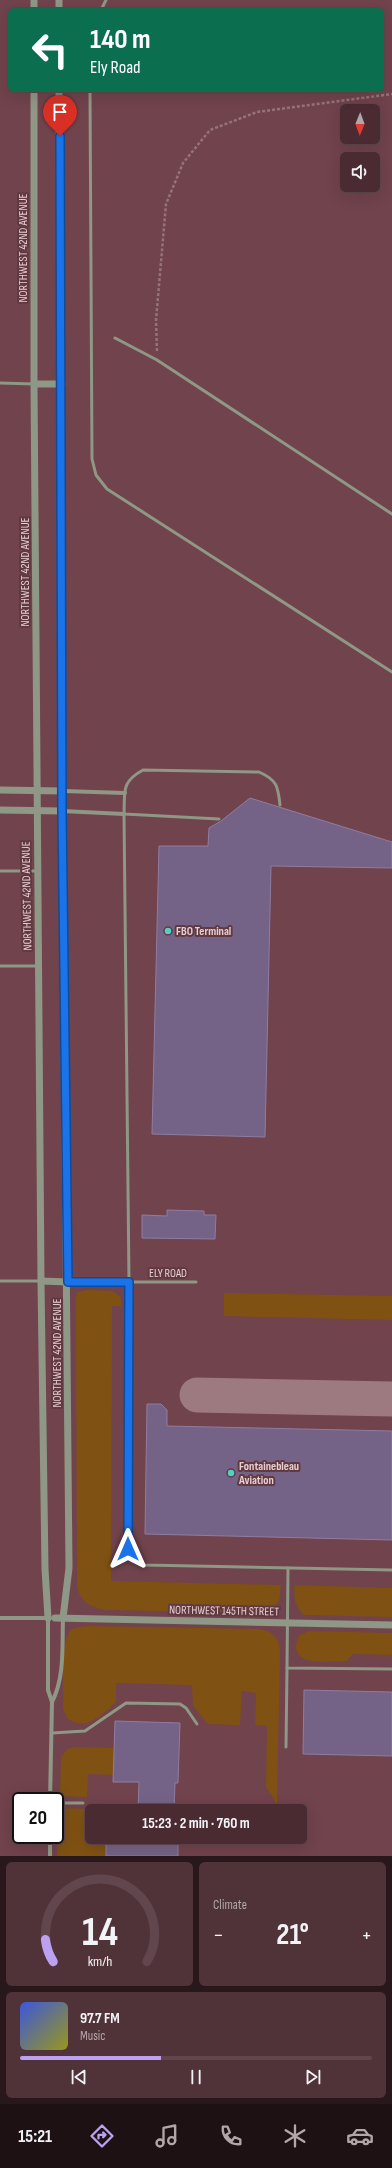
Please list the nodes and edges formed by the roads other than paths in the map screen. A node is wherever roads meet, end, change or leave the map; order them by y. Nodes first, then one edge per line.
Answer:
1 (34, 92) edge
2 (59, 92) edge
3 (90, 92) edge
4 (116, 338) dead end
5 (0, 383) edge
6 (34, 384) junction
7 (62, 384) junction
8 (392, 514) edge
9 (392, 672) edge
10 (0, 790) edge
11 (37, 790) junction
12 (63, 791) junction
13 (125, 793) junction
14 (280, 805) dead end
15 (0, 810) edge
16 (37, 810) junction
17 (62, 811) junction
18 (124, 814) junction
19 (219, 819) dead end
20 (0, 871) edge
21 (38, 871) junction
22 (0, 966) edge
23 (40, 966) junction
24 (0, 1281) edge
25 (41, 1281) junction
26 (68, 1282) junction
27 (129, 1282) junction
28 (196, 1282) dead end
29 (288, 1568) junction
30 (392, 1570) edge
31 (0, 1617) edge
32 (52, 1618) junction
33 (63, 1618) junction
34 (287, 1623) junction
35 (392, 1625) edge
36 (287, 1668) junction
37 (392, 1669) edge
38 (52, 1702) junction
39 (197, 1724) dead end
40 (52, 1733) junction
41 (286, 1747) dead end
42 (50, 1792) edge
43 (64, 1803) edge
44 (83, 1803) dead end
45 (50, 1844) edge
46 (50, 1856) edge

1 - 6 street, NORTHWEST 42ND AVENUE
2 - 7 street, NORTHWEST 42ND AVENUE
3 - 9 lane
4 - 8 lane
5 - 6 lane
6 - 7 street
6 - 11 street, NORTHWEST 42ND AVENUE
7 - 12 street, NORTHWEST 42ND AVENUE
10 - 11 street
11 - 12 street
11 - 16 street, NORTHWEST 42ND AVENUE
12 - 13 street
12 - 17 street, NORTHWEST 42ND AVENUE
13 - 14 lane
13 - 18 lane
15 - 16 street
16 - 17 street
16 - 21 street, NORTHWEST 42ND AVENUE
17 - 18 street
17 - 26 street, NORTHWEST 42ND AVENUE
18 - 19 lane
18 - 27 lane
20 - 21 lane
21 - 23 street, NORTHWEST 42ND AVENUE
22 - 23 lane
23 - 25 street, NORTHWEST 42ND AVENUE
24 - 25 lane
25 - 26 street
25 - 32 street, NORTHWEST 42ND AVENUE
26 - 27 lane, ELY ROAD
26 - 33 street, NORTHWEST 42ND AVENUE
27 - 28 lane, ELY ROAD
27 - 29 lane
29 - 30 lane
29 - 34 lane
31 - 32 street
32 - 33 street, NORTHWEST 145TH STREET
32 - 38 street, NORTHWEST 42ND AVENUE
33 - 34 street, NORTHWEST 145TH STREET
33 - 38 street, NORTHWEST 42ND AVENUE
34 - 35 street, NORTHWEST 145TH STREET
34 - 36 lane
36 - 37 lane
36 - 41 lane
38 - 40 street, NORTHWEST 42ND AVENUE
39 - 40 lane
40 - 42 street, NORTHWEST 42ND AVENUE
43 - 44 lane
45 - 46 street

